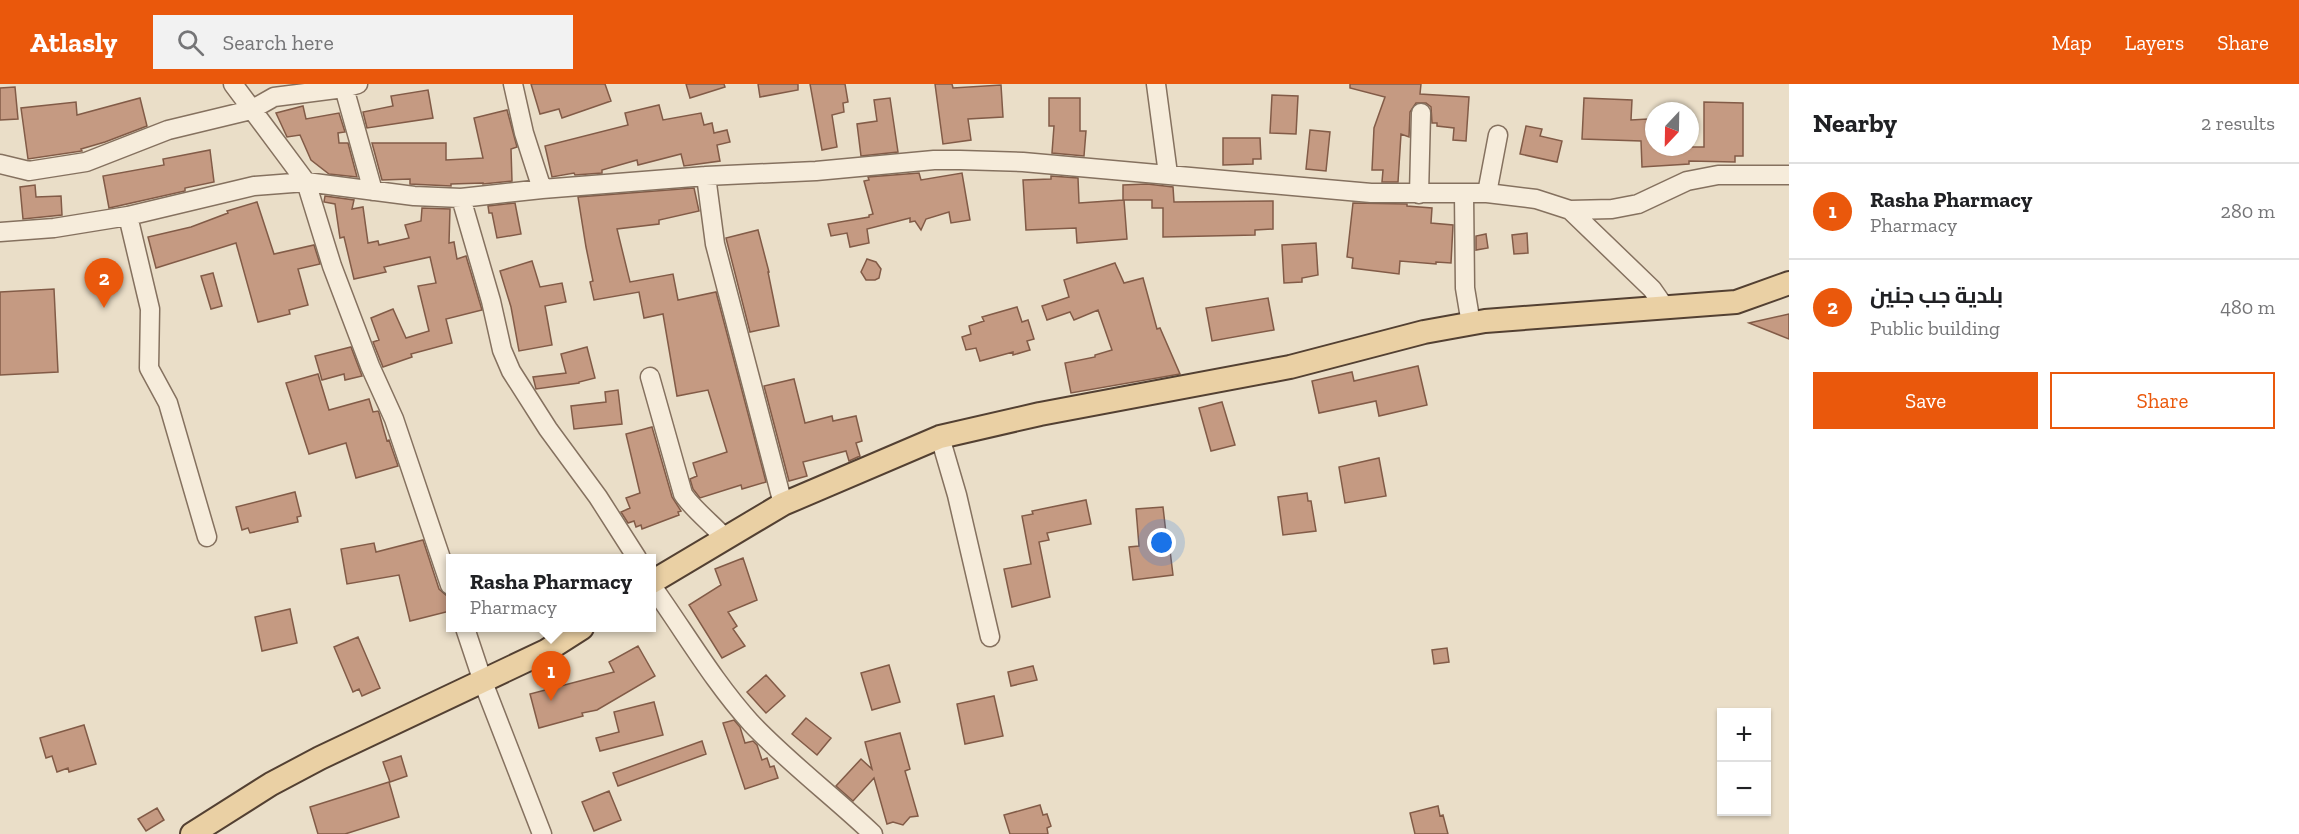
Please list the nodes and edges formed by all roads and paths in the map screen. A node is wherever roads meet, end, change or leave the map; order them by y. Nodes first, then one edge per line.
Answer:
1 (233, 84) edge
2 (513, 84) edge
3 (1156, 84) edge
4 (349, 85) edge
5 (251, 110) junction
6 (1421, 113) dead end
7 (1498, 135) dead end
8 (0, 164) edge
9 (1168, 174) junction
10 (1789, 175) edge
11 (706, 176) junction
12 (306, 183) junction
13 (542, 189) junction
14 (373, 191) junction
15 (1419, 194) junction
16 (1464, 194) junction
17 (1487, 194) junction
18 (461, 198) junction
19 (1570, 210) junction
20 (128, 216) junction
21 (0, 232) edge
22 (1789, 283) edge
23 (1666, 309) junction
24 (1471, 324) junction
25 (650, 377) dead end
26 (940, 437) junction
27 (783, 504) junction
28 (207, 537) dead end
29 (725, 538) junction
30 (635, 554) edge
31 (446, 573) edge
32 (656, 580) edge
33 (656, 588) edge
34 (467, 632) edge
35 (574, 632) edge
36 (990, 637) dead end
37 (483, 682) junction
38 (192, 834) edge
39 (542, 834) edge
40 (873, 834) edge

1 - 5 street
2 - 13 street
3 - 9 street
4 - 5 street
4 - 14 street
5 - 8 street
5 - 12 street
6 - 15 street
7 - 17 street
9 - 11 street
9 - 15 street
10 - 19 street
11 - 13 street
11 - 27 street
12 - 14 street
12 - 20 street
12 - 31 street
13 - 18 street
14 - 18 street
15 - 16 street
16 - 17 street
16 - 24 street
17 - 19 street
18 - 30 street
19 - 23 street
20 - 21 street
20 - 28 street
22 - 23 main road
23 - 24 main road
24 - 26 main road
25 - 29 street
26 - 27 main road
26 - 36 street
27 - 29 main road
29 - 32 main road
33 - 40 street
34 - 37 street
35 - 37 main road
37 - 38 main road
37 - 39 street

